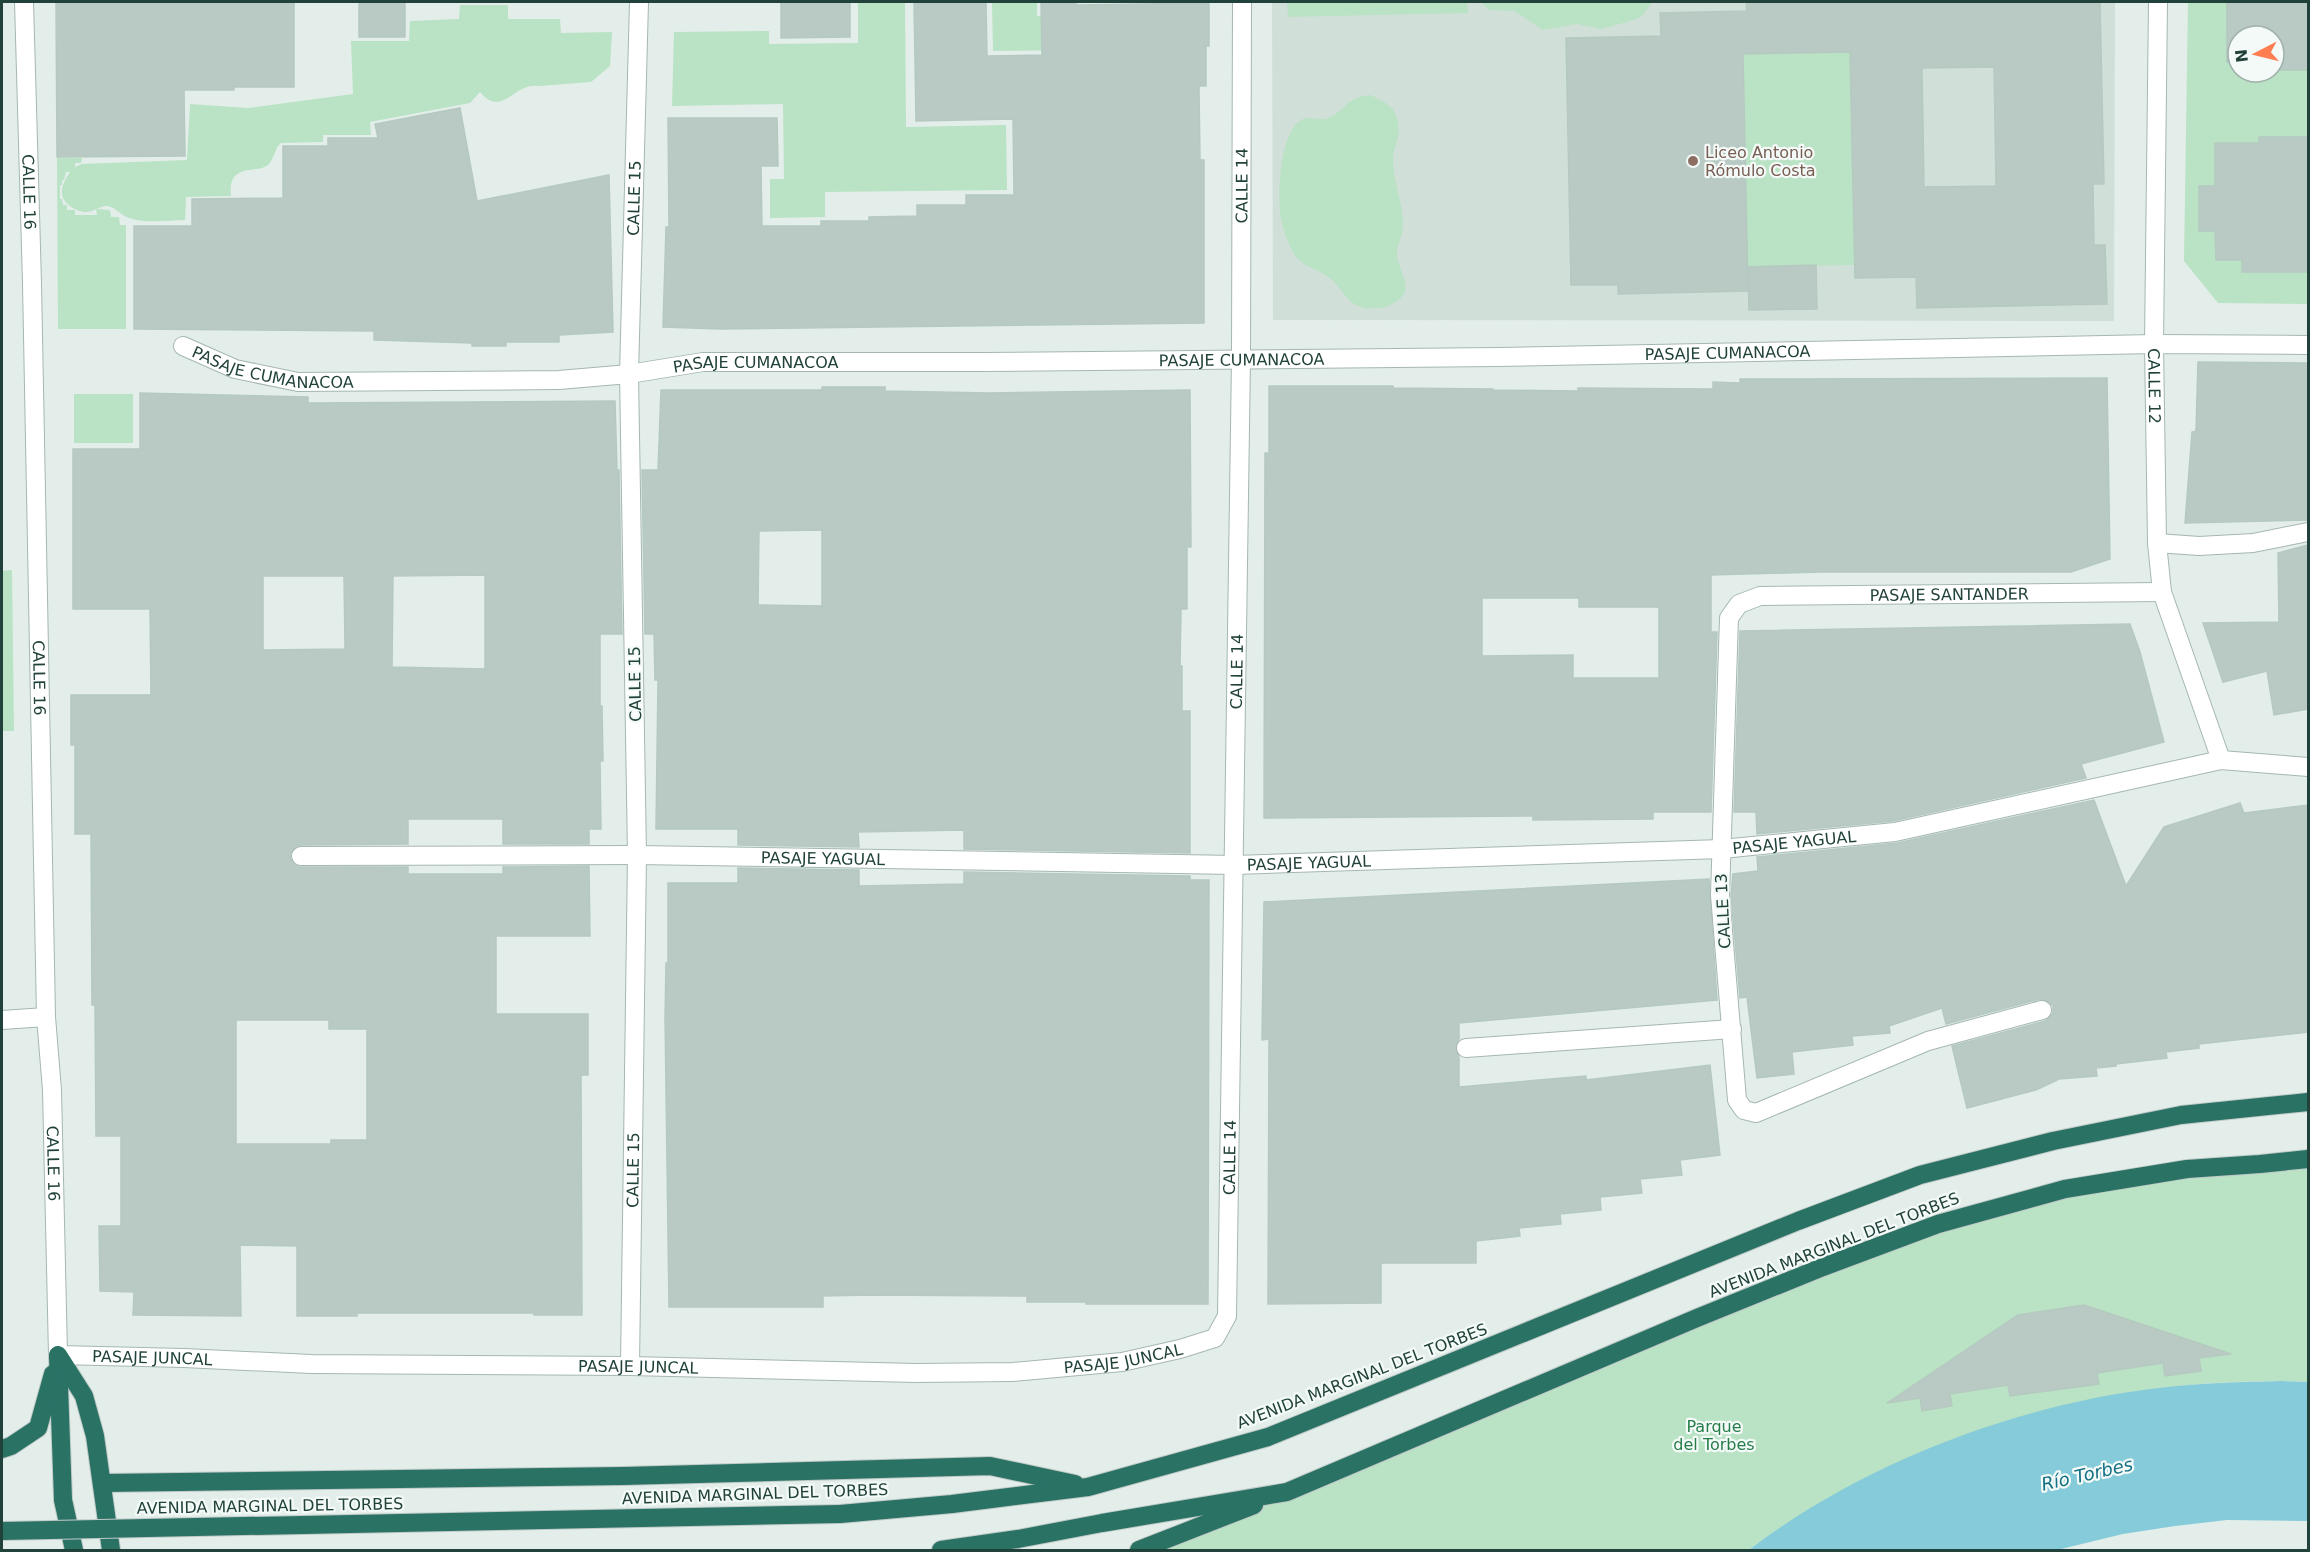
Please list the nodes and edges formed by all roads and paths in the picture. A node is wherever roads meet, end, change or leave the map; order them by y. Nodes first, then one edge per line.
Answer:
1 (24, 2) edge
2 (639, 2) edge
3 (1242, 2) edge
4 (2158, 2) edge
5 (2154, 344) junction
6 (2308, 345) edge
7 (183, 346) dead end
8 (1240, 359) junction
9 (629, 374) junction
10 (2308, 532) edge
11 (2157, 543) junction
12 (2162, 592) junction
13 (1739, 604) joint
14 (2221, 760) junction
15 (2308, 767) edge
16 (1722, 849) junction
17 (637, 855) junction
18 (301, 856) dead end
19 (1235, 865) junction
20 (2042, 1010) dead end
21 (46, 1017) junction
22 (2, 1020) edge
23 (1732, 1029) junction
24 (1466, 1048) dead end
25 (2308, 1102) edge
26 (2308, 1158) edge
27 (1215, 1338) joint
28 (58, 1355) junction
29 (630, 1366) junction
30 (2, 1449) edge
31 (102, 1483) junction
32 (1088, 1487) junction
33 (1287, 1492) junction
34 (2, 1531) edge
35 (74, 1551) edge
36 (111, 1551) edge
37 (941, 1551) edge
38 (1139, 1551) edge

1 - 21 street, CALLE 16
2 - 9 street, CALLE 15
3 - 8 street, CALLE 14
4 - 5 street, CALLE 12
5 - 6 street, PASAJE CUMANACOA
5 - 8 street, PASAJE CUMANACOA
5 - 11 street, CALLE 12
7 - 9 street, PASAJE CUMANACOA
8 - 9 street, PASAJE CUMANACOA
8 - 19 street, CALLE 14
9 - 17 street, CALLE 15
10 - 11 street
11 - 12 street, CALLE 12
12 - 13 street, PASAJE SANTANDER
12 - 14 street, CALLE 12
13 - 16 street, CALLE 13
14 - 15 street, PASAJE YAGUAL
14 - 16 street, PASAJE YAGUAL
16 - 19 street, PASAJE YAGUAL
16 - 23 street, CALLE 13
17 - 18 street, PASAJE YAGUAL
17 - 19 street, PASAJE YAGUAL
17 - 29 street, CALLE 15
19 - 27 street, CALLE 14
20 - 23 street, CALLE 13
21 - 22 street
21 - 28 street, CALLE 16
23 - 24 street
25 - 32 highway, AVENIDA MARGINAL DEL TORBES
26 - 33 highway, AVENIDA MARGINAL DEL TORBES
27 - 29 street, PASAJE JUNCAL
28 - 29 street, PASAJE JUNCAL
28 - 30 highway
28 - 31 highway
28 - 35 highway
31 - 32 highway
31 - 36 highway
32 - 34 highway, AVENIDA MARGINAL DEL TORBES, bridge
33 - 37 highway, AVENIDA MARGINAL DEL TORBES
33 - 38 highway

